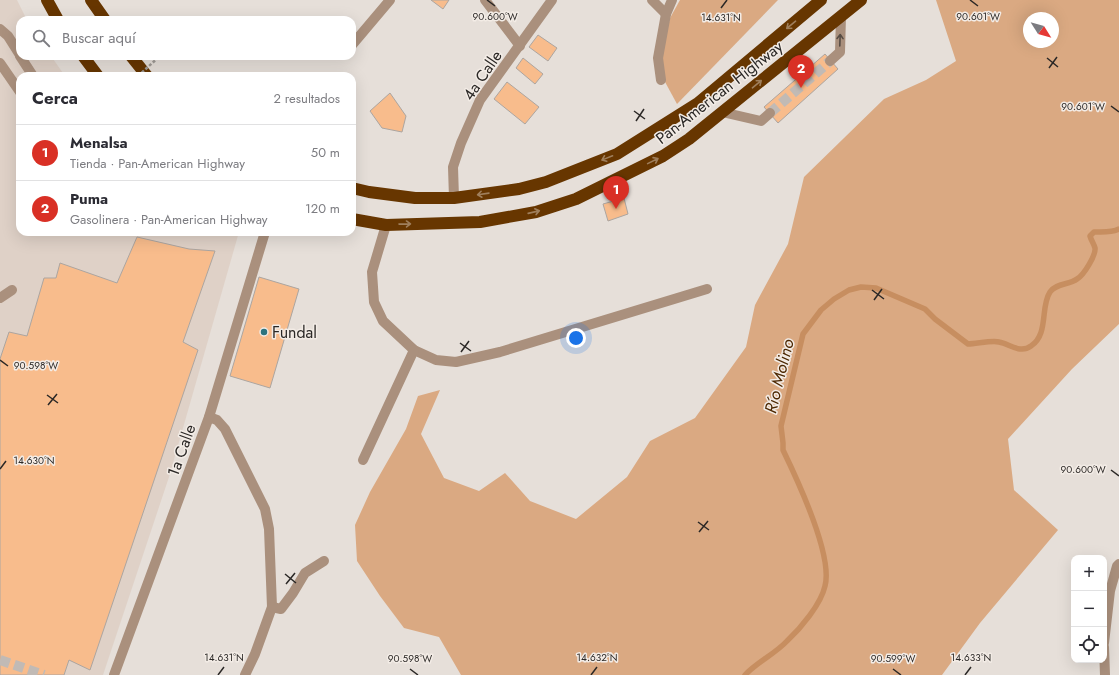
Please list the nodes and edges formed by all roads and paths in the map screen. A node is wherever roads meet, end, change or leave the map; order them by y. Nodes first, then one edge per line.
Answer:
1 (47, 0) edge
2 (91, 0) edge
3 (390, 0) edge
4 (485, 0) edge
5 (552, 0) edge
6 (652, 0) edge
7 (672, 0) edge
8 (821, 0) edge
9 (861, 0) edge
10 (666, 14) junction
11 (56, 16) edge
12 (102, 16) edge
13 (840, 16) junction
14 (0, 29) edge
15 (356, 39) edge
16 (520, 46) junction
17 (16, 49) edge
18 (23, 60) edge
19 (86, 60) edge
20 (133, 60) edge
21 (156, 60) edge
22 (830, 61) tunnel mouth
23 (0, 63) edge
24 (30, 72) edge
25 (95, 72) edge
26 (142, 72) edge
27 (144, 72) edge
28 (661, 80) dead end
29 (16, 86) edge
30 (722, 112) junction
31 (770, 113) tunnel mouth
32 (356, 189) edge
33 (454, 198) junction
34 (356, 220) edge
35 (386, 224) junction
36 (264, 236) edge
37 (707, 289) dead end
38 (12, 290) dead end
39 (0, 298) edge
40 (414, 350) junction
41 (209, 417) junction
42 (363, 460) dead end
43 (324, 562) dead end
44 (1119, 564) edge
45 (272, 608) junction
46 (1106, 627) edge
47 (1105, 663) edge
48 (114, 675) edge
49 (245, 675) edge
50 (1105, 675) edge

1 - 11 highway
2 - 12 highway
3 - 15 street
4 - 16 street
5 - 16 street, 4a Calle
6 - 10 street
7 - 10 street
8 -> 33 highway, Pan-American Highway
9 - 13 highway, Pan-American Highway
10 - 28 street
22 -> 13 street
30 -> 13 highway, Pan-American Highway
14 - 17 street
16 - 33 street, 4a Calle
18 - 24 street
19 - 25 highway
20 - 27 highway
21 - 26 path, bridge
23 - 29 street
30 - 31 street
35 -> 30 highway, Pan-American Highway
32 - 33 highway, Pan-American Highway
34 - 35 highway, Pan-American Highway
35 - 40 street
36 - 41 street, 1a Calle
37 - 40 street
38 - 39 street
40 - 42 street
41 - 45 street
41 - 48 street, 1a Calle
43 - 45 street
44 - 46 street
45 - 49 street
47 - 50 street

